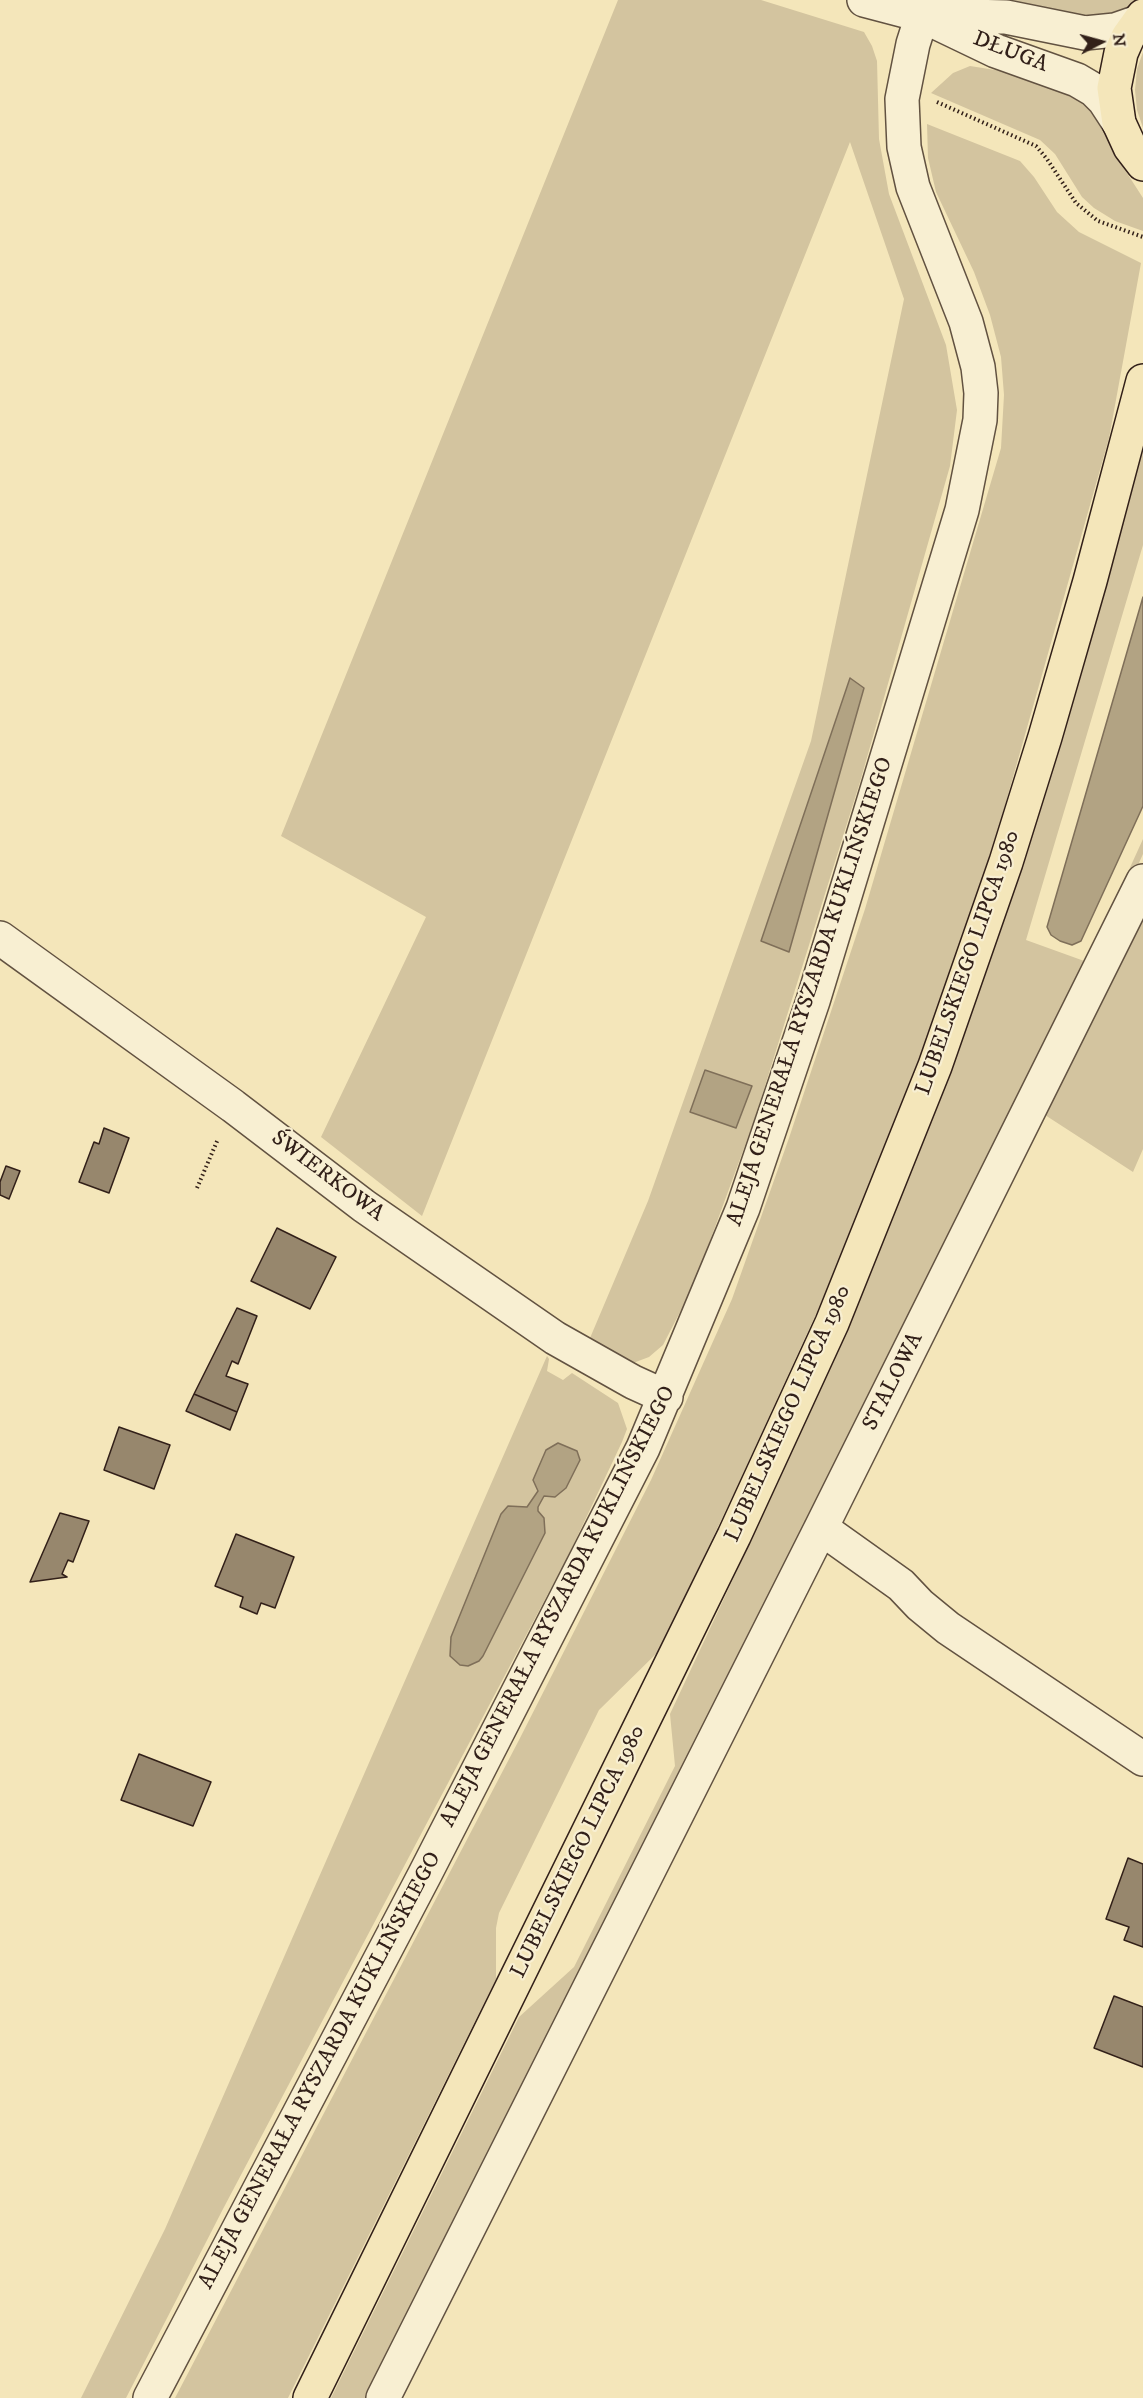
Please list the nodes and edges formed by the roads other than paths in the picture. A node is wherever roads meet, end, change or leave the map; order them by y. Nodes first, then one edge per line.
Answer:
1 (864, 0) edge
2 (924, 7) edge
3 (1140, 19) edge
4 (1119, 123) junction
5 (1143, 164) edge
6 (1143, 381) edge
7 (1143, 881) edge
8 (0, 939) edge
9 (666, 1397) junction
10 (821, 1528) junction
11 (1143, 1759) edge
12 (150, 2398) edge
13 (310, 2398) edge
14 (383, 2398) edge

1 - 2 street, DŁUGA
2 - 3 street, DŁUGA
2 - 4 street, DŁUGA
2 - 9 street, ALEJA GENERAŁA RYSZARDA KUKLIŃSKIEGO
3 - 4 main road
4 - 5 main road
6 - 13 main road, LUBELSKIEGO LIPCA 1980
7 - 10 street, STALOWA
8 - 9 street, ŚWIERKOWA
9 - 12 street, ALEJA GENERAŁA RYSZARDA KUKLIŃSKIEGO
10 - 11 street
10 - 14 street, STALOWA

